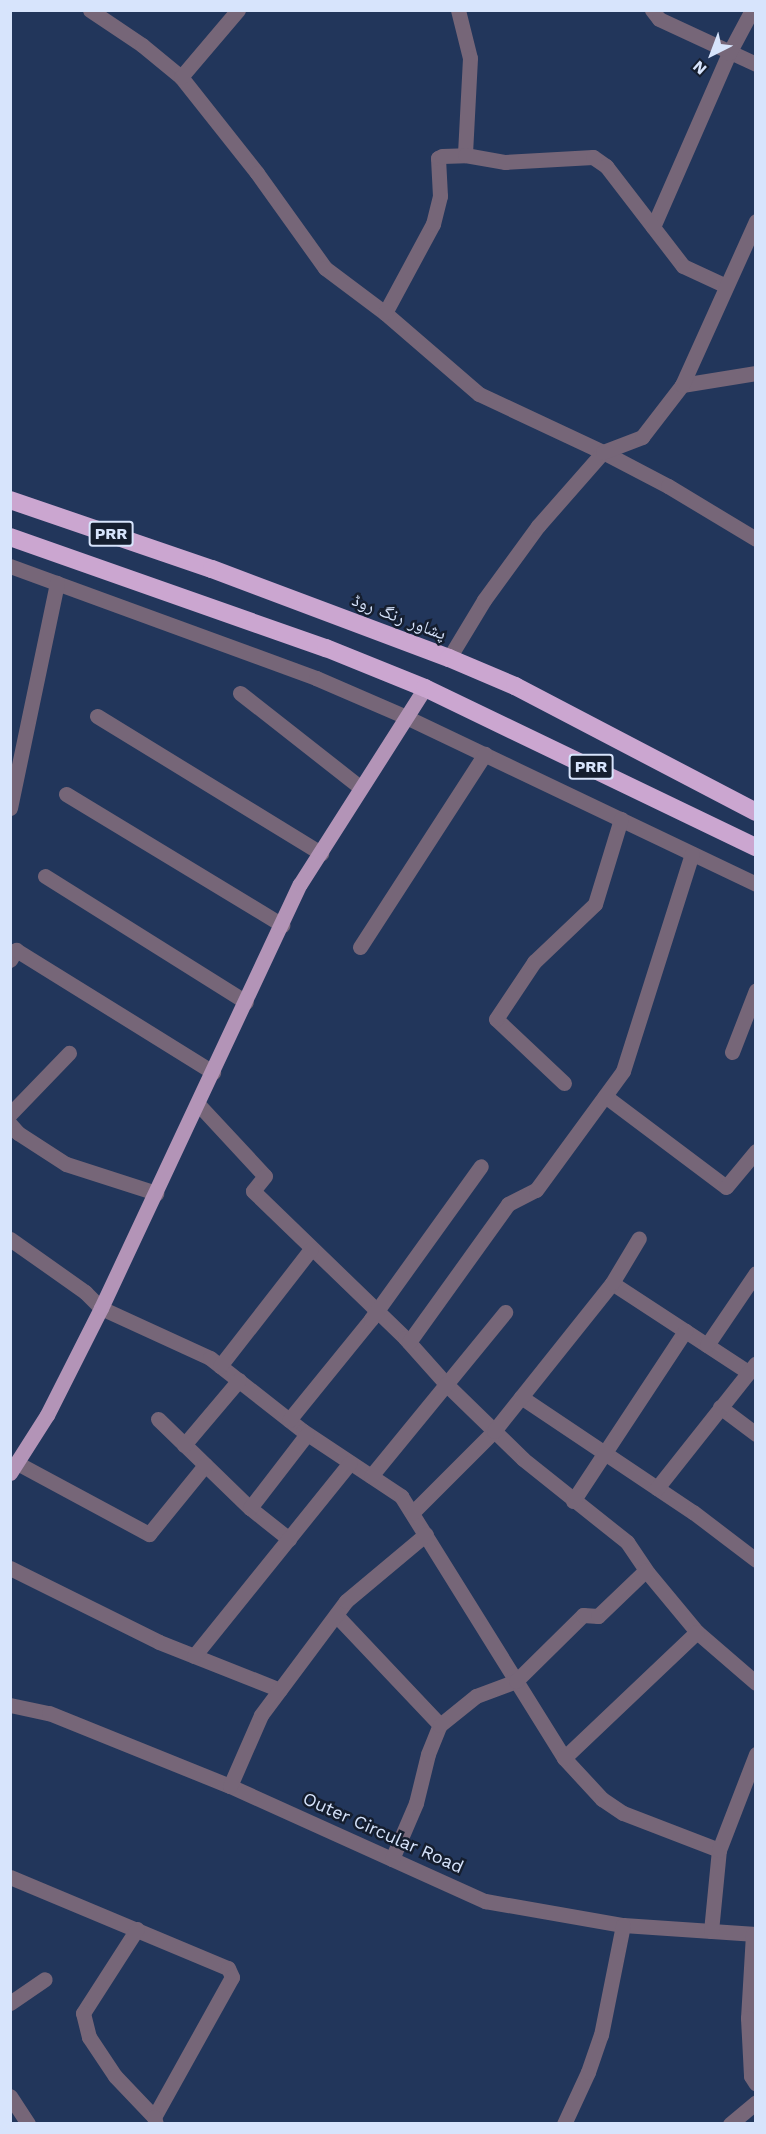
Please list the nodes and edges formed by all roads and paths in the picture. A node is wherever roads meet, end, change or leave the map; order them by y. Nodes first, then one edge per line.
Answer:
1 (90, 10) edge
2 (238, 10) edge
3 (458, 10) edge
4 (752, 10) edge
5 (658, 13) edge
6 (729, 53) junction
7 (756, 64) edge
8 (181, 77) junction
9 (465, 155) junction
10 (756, 221) edge
11 (653, 227) junction
12 (726, 286) junction
13 (386, 313) junction
14 (756, 373) edge
15 (682, 385) junction
16 (603, 452) junction
17 (10, 500) edge
18 (10, 537) edge
19 (756, 539) edge
20 (10, 566) edge
21 (57, 583) junction
22 (449, 658) junction
23 (425, 688) junction
24 (240, 693) dead end
25 (96, 716) dead end
26 (406, 717) junction
27 (485, 754) junction
28 (360, 787) junction
29 (66, 794) dead end
30 (10, 808) edge
31 (756, 812) edge
32 (621, 819) junction
33 (756, 847) edge
34 (321, 853) junction
35 (692, 854) junction
36 (45, 876) dead end
37 (756, 884) edge
38 (282, 925) junction
39 (360, 947) dead end
40 (10, 960) edge
41 (756, 990) edge
42 (246, 1002) junction
43 (732, 1052) dead end
44 (69, 1053) dead end
45 (213, 1072) junction
46 (564, 1083) dead end
47 (604, 1096) junction
48 (198, 1104) junction
49 (10, 1114) edge
50 (10, 1124) edge
51 (756, 1150) edge
52 (480, 1166) dead end
53 (156, 1193) junction
54 (639, 1238) dead end
55 (10, 1239) edge
56 (311, 1249) junction
57 (756, 1273) edge
58 (612, 1283) junction
59 (101, 1308) junction
60 (377, 1311) junction
61 (505, 1312) dead end
62 (685, 1331) junction
63 (410, 1342) junction
64 (706, 1345) junction
65 (220, 1366) junction
66 (752, 1368) edge
67 (238, 1380) junction
68 (447, 1385) junction
69 (521, 1397) junction
70 (720, 1407) junction
71 (158, 1419) dead end
72 (289, 1420) junction
73 (494, 1431) junction
74 (307, 1434) junction
75 (756, 1434) edge
76 (184, 1445) junction
77 (604, 1451) junction
78 (350, 1463) junction
79 (205, 1465) junction
80 (14, 1468) edge
81 (371, 1476) junction
82 (657, 1488) junction
83 (573, 1501) junction
84 (250, 1508) junction
85 (412, 1513) junction
86 (426, 1534) junction
87 (289, 1539) junction
88 (756, 1560) edge
89 (10, 1568) edge
90 (646, 1570) junction
91 (336, 1615) junction
92 (697, 1632) junction
93 (194, 1656) junction
94 (516, 1681) junction
95 (756, 1683) edge
96 (279, 1690) junction
97 (10, 1705) edge
98 (440, 1725) junction
99 (756, 1754) edge
100 (564, 1758) junction
101 (230, 1786) junction
102 (719, 1851) junction
103 (392, 1858) junction
104 (10, 1877) edge
105 (623, 1925) junction
106 (137, 1929) junction
107 (711, 1931) junction
108 (754, 1934) edge
109 (45, 1979) dead end
110 (10, 2003) edge
111 (756, 2084) edge
112 (10, 2096) edge
113 (756, 2102) edge
114 (155, 2120) edge
115 (28, 2124) edge
116 (564, 2124) edge
117 (730, 2124) edge

1 - 8 street
2 - 8 street
3 - 9 street
4 - 6 street
5 - 6 street
6 - 7 street
6 - 11 street
8 - 13 street
9 - 11 street
9 - 13 street
10 - 12 street
11 - 12 street
12 - 15 street
13 - 16 street
14 - 15 street
15 - 16 street
16 - 19 street
16 - 22 street
17 - 22 highway, پشاور رنگ روڈ / PRR
18 - 23 highway, PRR
20 - 21 street
21 - 26 street
21 - 30 street
22 - 31 highway, پشاور رنگ روڈ / PRR
23 - 26 main road
23 - 33 highway, PRR
24 - 28 street
25 - 34 street
26 - 27 street
26 - 28 main road
27 - 32 street
27 - 39 street
28 - 34 main road
29 - 38 street
32 - 35 street
32 - 46 street
34 - 38 main road
35 - 37 street
35 - 47 street
36 - 42 street
38 - 42 main road
40 - 45 street
41 - 43 street
42 - 45 main road
44 - 49 street
45 - 48 main road
47 - 51 street
47 - 63 street
48 - 53 main road
48 - 56 street
50 - 53 street
52 - 60 street
53 - 59 main road
54 - 58 street
55 - 59 street
56 - 60 street
56 - 65 street
57 - 64 street
58 - 62 street
58 - 69 street
59 - 65 street
59 - 80 main road
60 - 63 street
60 - 72 street
61 - 68 street
62 - 64 street
62 - 77 street
63 - 68 street
64 - 66 street
65 - 67 street
66 - 70 street
67 - 72 street
67 - 76 street
68 - 73 street
68 - 81 street
69 - 73 street
69 - 77 street
70 - 75 street
70 - 82 street
71 - 76 street
72 - 74 street
73 - 83 street
73 - 85 street
74 - 78 street
74 - 84 street
76 - 79 street
77 - 82 street
77 - 83 street
78 - 81 street
78 - 87 street
79 - 80 street
79 - 84 street
81 - 85 street
82 - 88 street
83 - 90 street
84 - 87 street
85 - 86 street
86 - 91 street
86 - 94 street
87 - 93 street
89 - 93 street
90 - 92 street
90 - 94 street
91 - 96 street
91 - 98 street
92 - 95 street
92 - 100 street
93 - 96 street
94 - 98 street
94 - 100 street
96 - 101 street
97 - 101 street, Outer Circular Road
98 - 103 street
99 - 102 street
100 - 102 street
101 - 103 street, Outer Circular Road
102 - 107 street
103 - 105 street, Outer Circular Road
104 - 106 street
105 - 107 street, Outer Circular Road
105 - 116 street
106 - 114 street
106 - 114 street
107 - 108 street, Outer Circular Road
108 - 111 street
109 - 110 street
112 - 115 street
113 - 117 street

